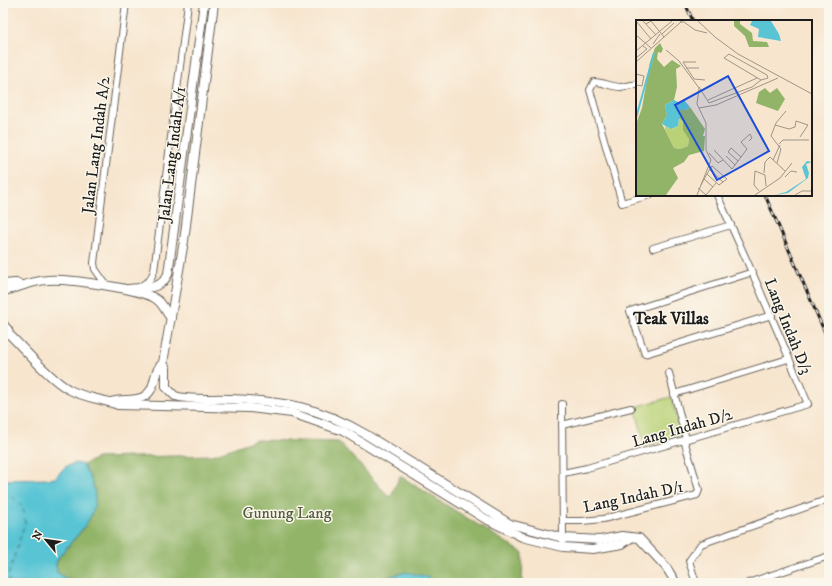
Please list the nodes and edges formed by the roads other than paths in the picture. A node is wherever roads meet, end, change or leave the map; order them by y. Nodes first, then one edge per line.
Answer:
1 (126, 3) edge
2 (188, 3) edge
3 (204, 3) edge
4 (214, 3) edge
5 (636, 85) edge
6 (646, 196) edge
7 (717, 196) edge
8 (731, 225) junction
9 (653, 248) dead end
10 (753, 272) junction
11 (3, 284) edge
12 (20, 285) junction
13 (107, 286) junction
14 (139, 287) junction
15 (128, 289) junction
16 (3, 291) edge
17 (772, 315) junction
18 (171, 318) junction
19 (3, 324) edge
20 (6, 333) edge
21 (788, 359) junction
22 (163, 363) junction
23 (669, 373) dead end
24 (674, 394) junction
25 (111, 402) junction
26 (562, 404) dead end
27 (808, 404) joint
28 (630, 408) dead end
29 (562, 425) junction
30 (685, 440) junction
31 (563, 473) junction
32 (829, 499) edge
33 (564, 521) junction
34 (563, 543) junction
35 (829, 556) edge
36 (676, 583) edge
37 (696, 583) edge
38 (748, 583) edge

1 - 13 street, Jalan Lang Indah A/2
2 - 14 street, Jalan Lang Indah A/1
3 - 14 street, Jalan Lang Indah A/1
4 - 18 street
5 - 6 street
7 - 8 street, Lang Indah D/3
8 - 9 street
8 - 10 street, Lang Indah D/3
10 - 17 street, Lang Indah D/3
10 - 17 street
11 - 12 street
12 - 13 street
12 - 16 street
13 - 15 street
14 - 15 street, Jalan Lang Indah A/1
15 - 18 street
17 - 21 street, Lang Indah D/3
18 - 22 street
19 - 20 street
20 - 25 street
21 - 24 street
21 - 27 street, Lang Indah D/3
22 - 25 street
22 - 34 street
23 - 24 street
24 - 30 street
25 - 34 street
26 - 29 street
27 - 30 street, Lang Indah D/2
28 - 29 street
29 - 31 street
30 - 31 street, Lang Indah D/2
30 - 33 street, Lang Indah D/1
31 - 33 street
32 - 37 street
33 - 34 street
34 - 36 street
35 - 38 street

